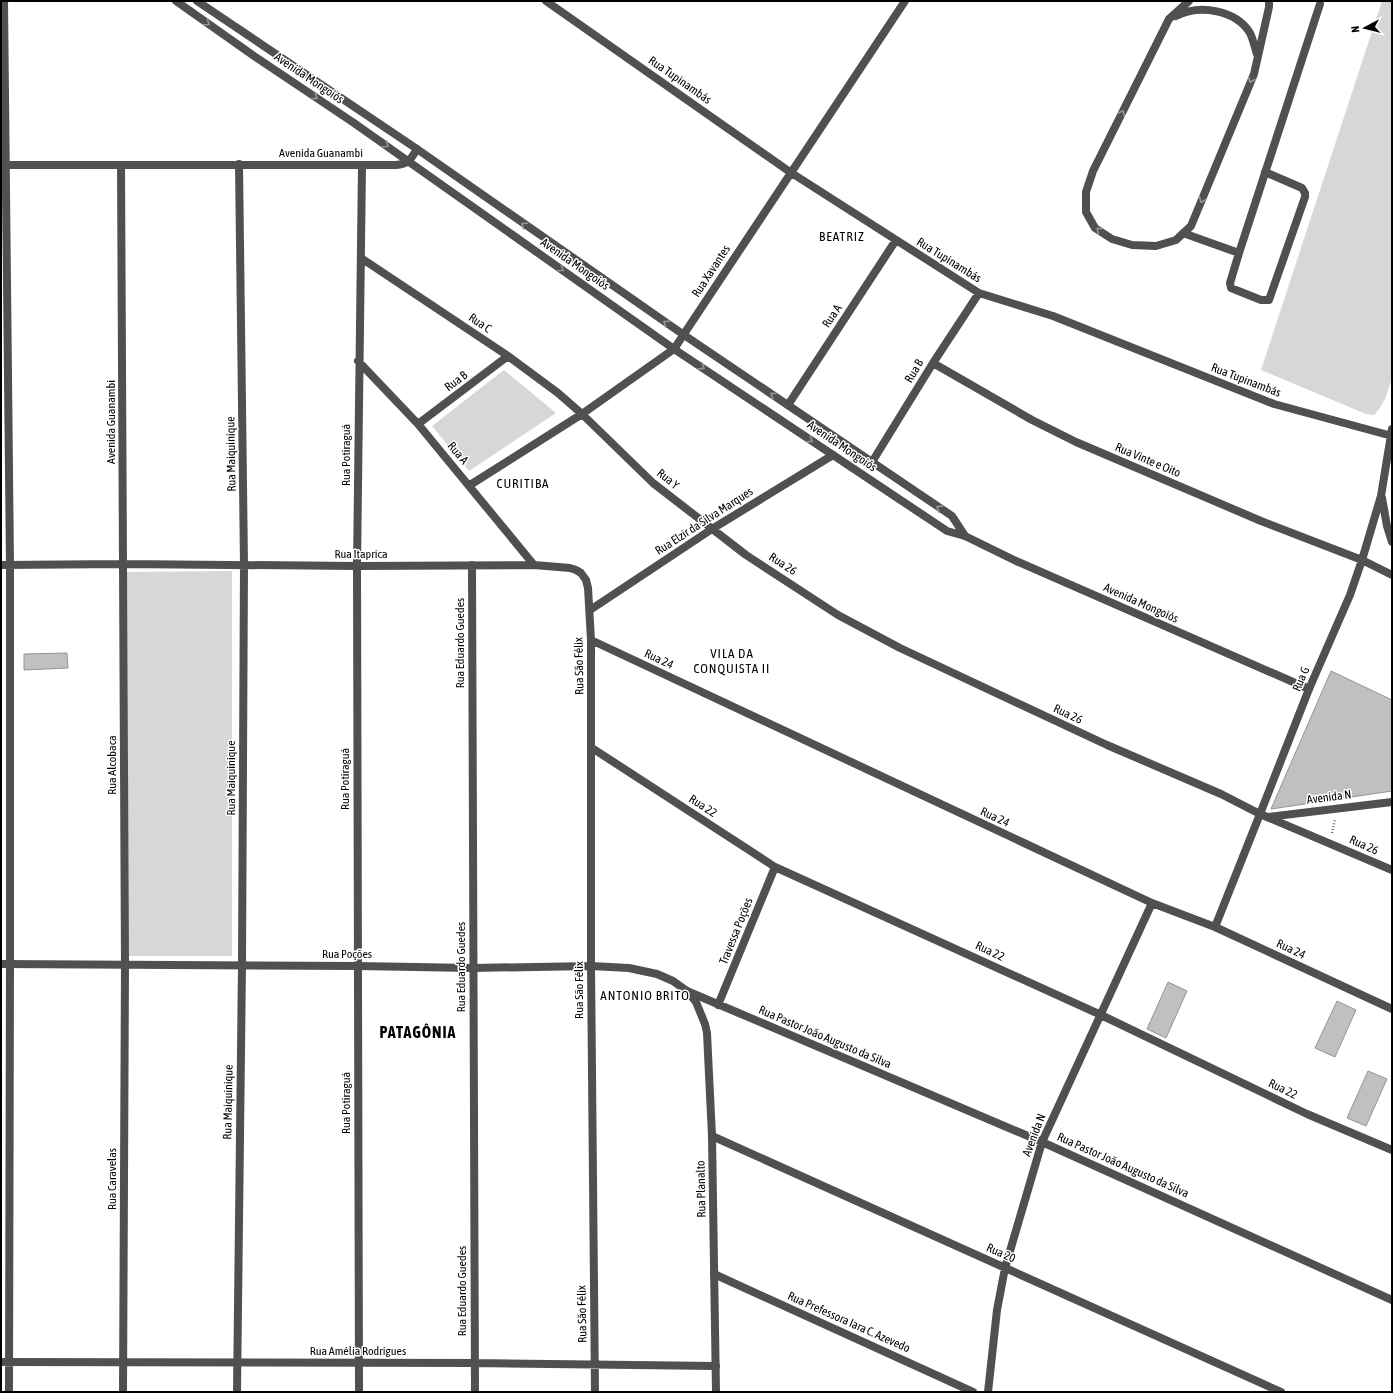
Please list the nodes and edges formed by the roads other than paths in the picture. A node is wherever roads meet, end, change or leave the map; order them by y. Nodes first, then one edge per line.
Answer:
1 (4, 1) edge
2 (176, 1) edge
3 (198, 1) edge
4 (546, 1) edge
5 (905, 1) edge
6 (1189, 1) edge
7 (1269, 1) edge
8 (1320, 4) dead end
9 (1169, 19) junction
10 (1258, 55) junction
11 (417, 149) junction
12 (409, 161) junction
13 (239, 164) junction
14 (3, 165) edge
15 (121, 165) junction
16 (362, 166) junction
17 (790, 172) junction
18 (1265, 172) junction
19 (1183, 233) junction
20 (896, 240) junction
21 (1238, 253) junction
22 (361, 258) junction
23 (979, 293) junction
24 (684, 335) junction
25 (674, 349) junction
26 (508, 356) junction
27 (358, 361) junction
28 (933, 363) junction
29 (788, 405) junction
30 (582, 414) junction
31 (418, 424) junction
32 (1391, 433) edge
33 (833, 455) junction
34 (872, 462) junction
35 (470, 485) junction
36 (1381, 496) junction
37 (712, 529) junction
38 (965, 536) junction
39 (1392, 542) edge
40 (746, 555) joint
41 (1362, 560) junction
42 (124, 564) junction
43 (244, 565) junction
44 (472, 565) junction
45 (534, 565) junction
46 (5, 566) edge
47 (357, 566) junction
48 (1392, 575) edge
49 (588, 588) joint
50 (590, 610) junction
51 (591, 640) junction
52 (1309, 689) junction
53 (592, 748) junction
54 (1392, 802) edge
55 (1260, 814) junction
56 (1268, 817) junction
57 (775, 867) junction
58 (1392, 870) edge
59 (1152, 903) junction
60 (1215, 927) junction
61 (1, 964) edge
62 (10, 964) junction
63 (125, 966) junction
64 (242, 966) junction
65 (357, 966) junction
66 (591, 966) junction
67 (472, 968) junction
68 (687, 991) junction
69 (718, 1005) junction
70 (1392, 1008) edge
71 (1101, 1015) junction
72 (712, 1136) junction
73 (1042, 1142) junction
74 (1392, 1150) edge
75 (1005, 1268) junction
76 (714, 1274) junction
77 (1392, 1300) edge
78 (5, 1362) edge
79 (123, 1362) junction
80 (236, 1362) junction
81 (359, 1363) junction
82 (475, 1363) junction
83 (594, 1364) junction
84 (716, 1366) junction
85 (9, 1392) edge
86 (123, 1392) edge
87 (237, 1392) edge
88 (359, 1392) edge
89 (475, 1392) edge
90 (595, 1392) edge
91 (716, 1392) edge
92 (973, 1392) edge
93 (988, 1392) edge
94 (1281, 1392) edge

1 - 14 street
2 -> 12 street, Avenida Mongoiós
3 - 11 street, Avenida Mongoiós
4 - 17 street, Rua Tupinambás
5 - 17 street, Rua Xavantes
6 - 9 street
7 - 10 street
8 - 18 street
9 - 10 street
19 -> 9 street
10 -> 19 street
11 - 12 street
24 -> 11 street, Avenida Mongoiós
12 - 16 street, Avenida Guanambi
12 -> 25 street, Avenida Mongoiós
13 - 15 street, Avenida Guanambi
13 - 16 street, Avenida Guanambi
13 - 43 street, Rua Maiquinique
14 - 15 street, Avenida Guanambi
14 - 46 street
15 - 42 street, Avenida Guanambi
16 - 22 street, Rua Potiraguá
17 - 20 street, Rua Tupinambás
17 - 24 street, Rua Xavantes
18 - 21 street
18 - 21 street
19 - 21 street
20 - 23 street, Rua Tupinambás
20 - 29 street, Rua A
22 - 26 street, Rua C
22 - 27 street, Rua Potiraguá
23 - 28 street, Rua B
23 - 32 street, Rua Tupinambás
24 - 25 street, Rua Xavantes
29 -> 24 street, Avenida Mongoiós
25 - 30 street, Rua Xavantes
25 -> 33 street, Avenida Mongoiós
26 - 30 street, Rua C
26 - 31 street, Rua B
27 - 31 street, Rua A
27 - 47 street, Rua Potiraguá
28 - 34 street, Rua B
28 - 41 street, Rua Vinte e Oito
29 - 34 street, Avenida Mongoiós
30 - 35 street, Rua Xavantes
30 - 37 street, Rua Y
31 - 35 street, Rua A
32 - 36 street, Rua G
33 - 37 street, Rua Elzir da Silva Marques
33 - 38 street, Avenida Mongoiós
38 -> 34 street, Avenida Mongoiós
35 - 45 street, Rua A
36 - 39 street
36 - 41 street, Rua G
37 - 40 street, Rua Y
37 - 50 street, Rua Elzir da Silva Marques
38 - 52 street, Avenida Mongoiós
40 - 55 street, Rua 26
41 - 48 street, Rua Vinte e Oito
41 - 52 street, Rua G
42 - 43 street, Rua Itaprica
42 - 46 street
42 - 63 street, Rua Alcobaca
43 - 47 street, Rua Itaprica
43 - 64 street, Rua Maiquinique
44 - 45 street, Rua Itaprica
44 - 47 street, Rua Itaprica
44 - 67 street, Rua Eduardo Guedes
45 - 49 street, Rua Itaprica
46 - 62 street
47 - 65 street, Rua Potiraguá
49 - 50 street, Rua São Félix
50 - 51 street, Rua São Félix
51 - 53 street, Rua São Félix
51 - 59 street, Rua 24
52 - 55 street, Rua G
53 - 57 street, Rua 22
53 - 66 street, Rua São Félix
54 - 56 street, Avenida N
55 - 56 street, Rua 26
55 - 60 street, Rua G
56 - 58 street, Rua 26
57 - 69 street, Travessa Poções
57 - 71 street, Rua 22
59 - 60 street, Rua 24
59 - 71 street, Avenida N
60 - 70 street, Rua 24
61 - 62 street, Rua Poções
62 - 63 street, Rua Poções
62 - 78 street
63 - 64 street, Rua Poções
63 - 79 street, Rua Caravelas
64 - 65 street, Rua Poções
64 - 80 street, Rua Maiquinique
65 - 67 street, Rua Poções
65 - 81 street, Rua Potiraguá
66 - 67 street, Rua Poções
66 - 68 street, Rua Poções
66 - 83 street, Rua São Félix
67 - 82 street, Rua Eduardo Guedes
68 - 69 street, Rua Pastor João Augusto da Silva
68 - 72 street, Rua Planalto
69 - 73 street, Rua Pastor João Augusto da Silva
71 - 73 street, Avenida N
71 - 74 street, Rua 22
72 - 75 street, Rua 20
72 - 76 street, Rua Planalto
73 - 75 street, Avenida N
73 - 77 street, Rua Pastor João Augusto da Silva
75 - 93 street, Avenida N
75 - 94 street, Rua 20
76 - 84 street, Rua Planalto
76 - 92 street, Rua Prefessora Iara C. Azevedo
78 - 79 street, Rua Amélia Rodrigues
78 - 85 street
79 - 80 street, Rua Amélia Rodrigues
79 - 86 street, Rua Caravelas
80 - 81 street, Rua Amélia Rodrigues
80 - 87 street, Rua Maiquinique
81 - 82 street, Rua Amélia Rodrigues
81 - 88 street, Rua Potiraguá
82 - 83 street, Rua Amélia Rodrigues
82 - 89 street, Rua Eduardo Guedes
83 - 84 street, Rua Amélia Rodrigues
83 - 90 street, Rua São Félix
84 - 91 street, Rua Planalto

